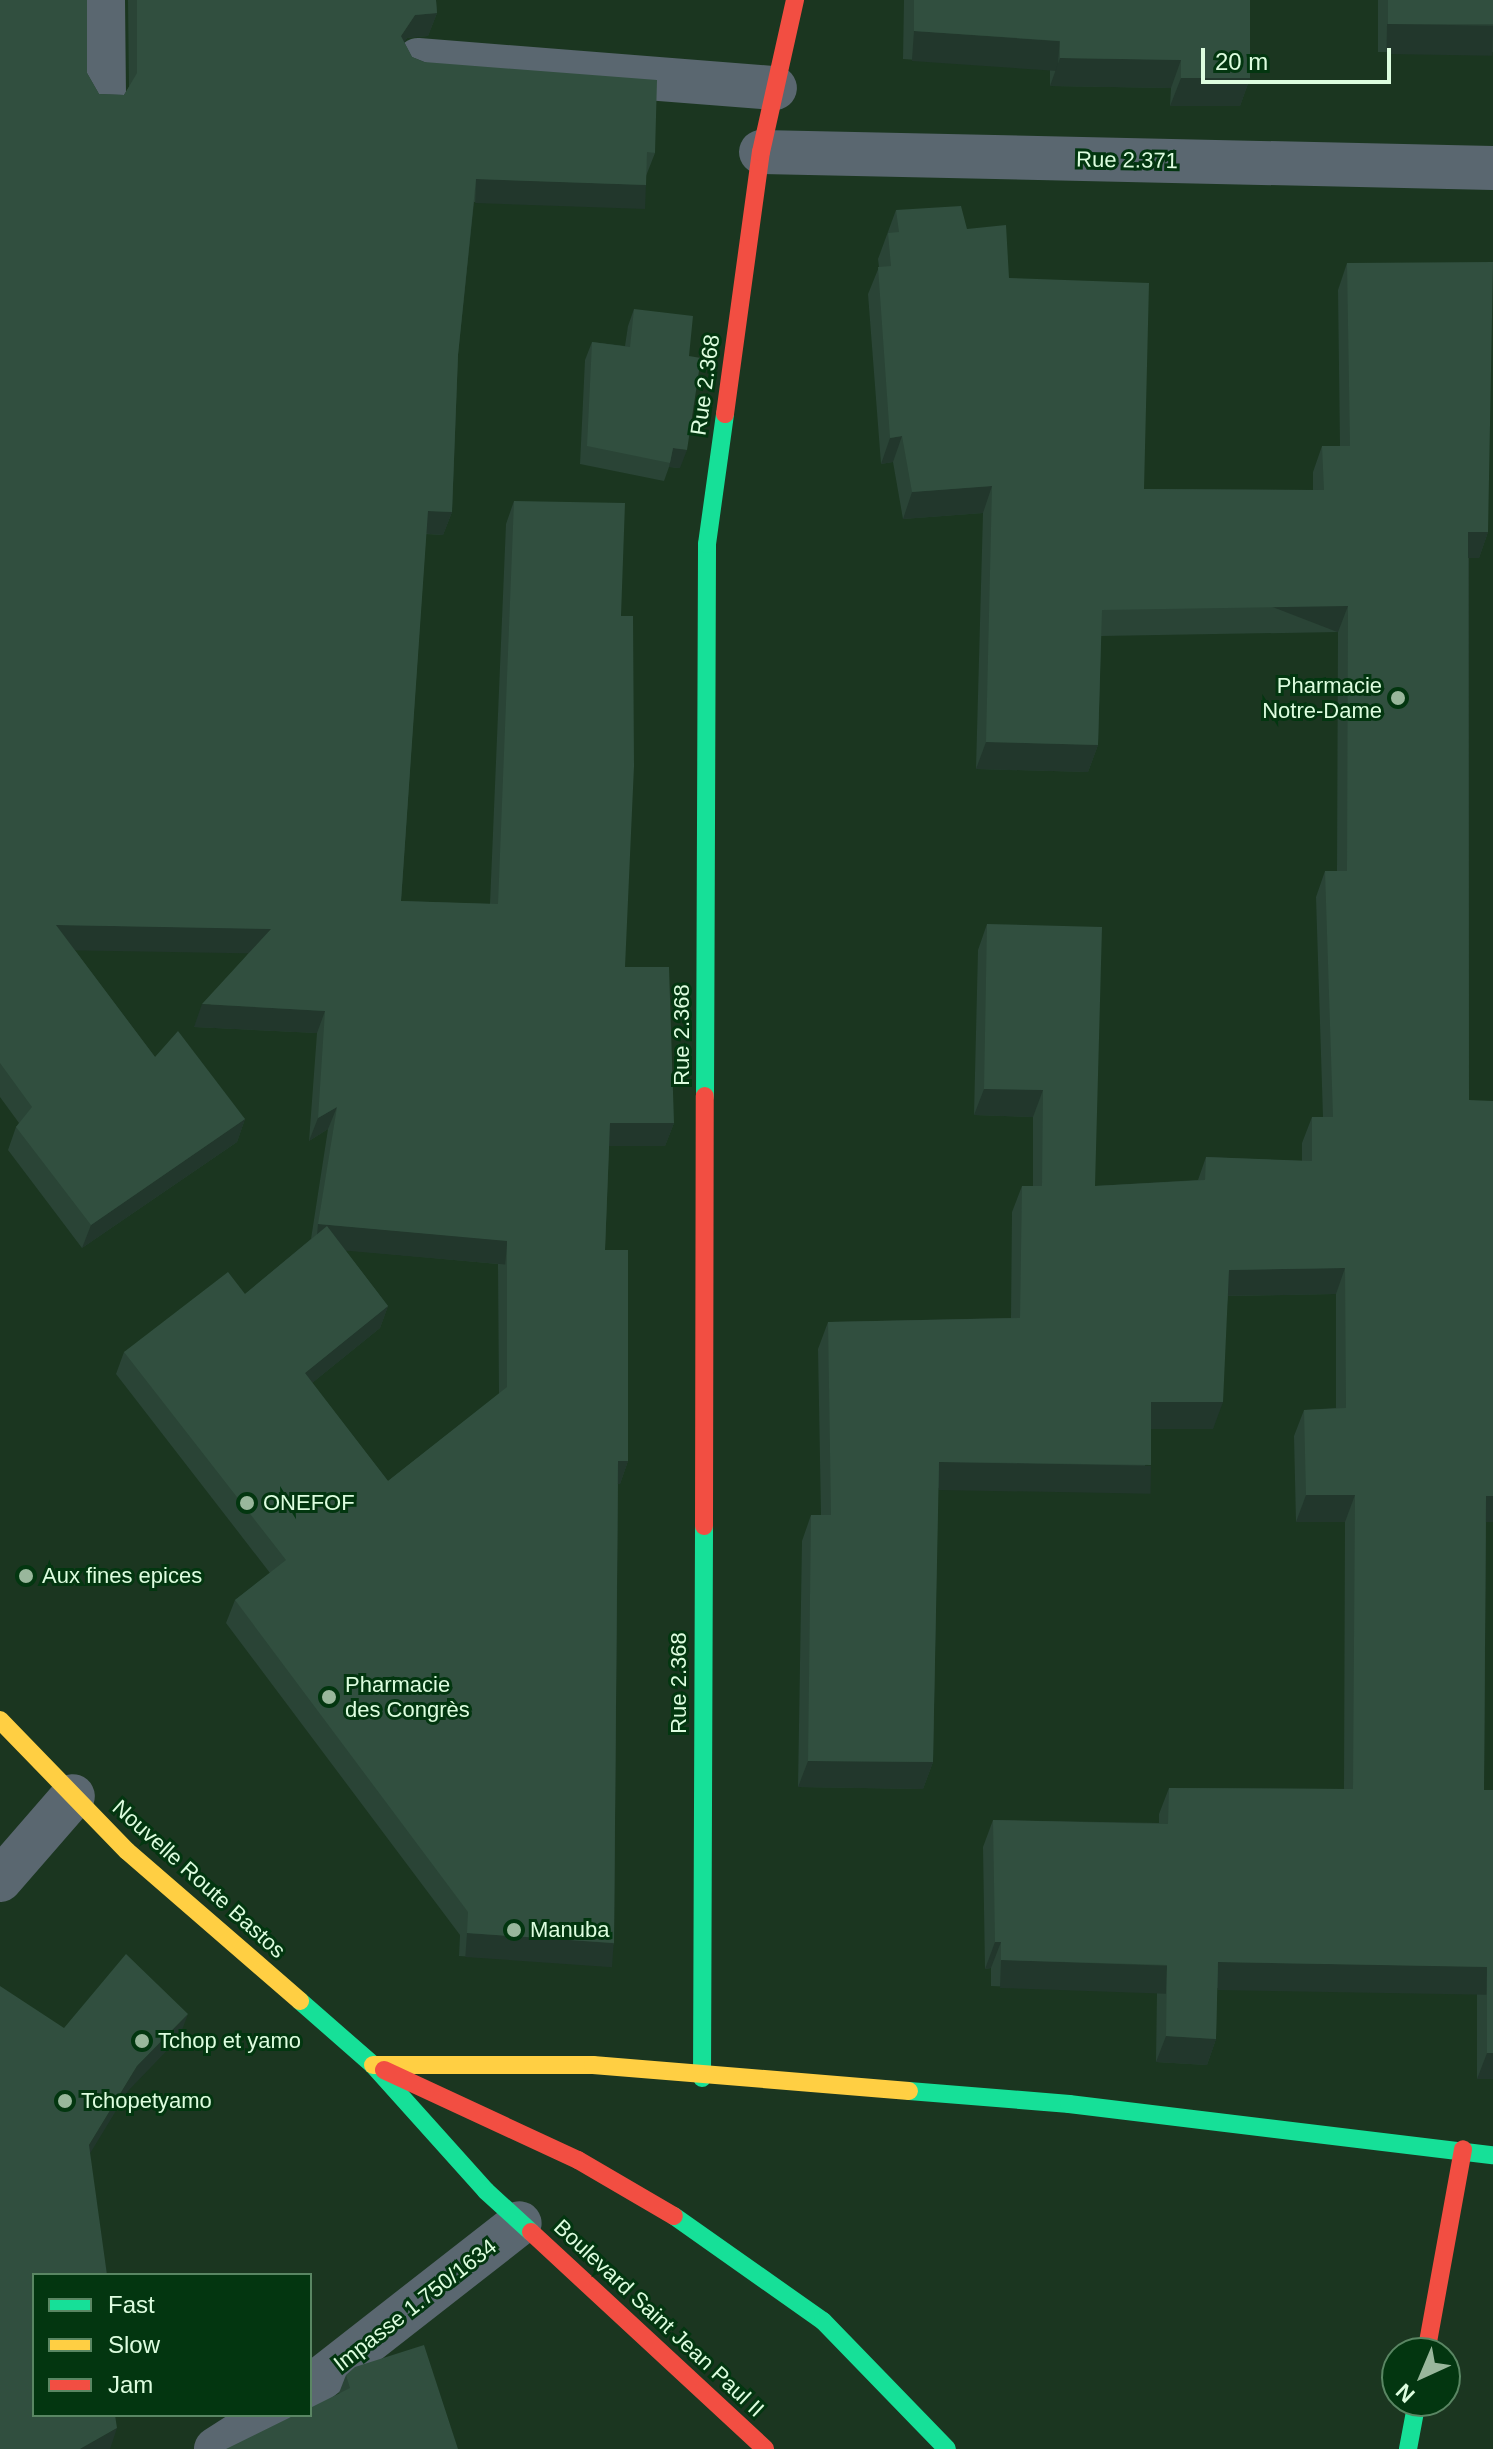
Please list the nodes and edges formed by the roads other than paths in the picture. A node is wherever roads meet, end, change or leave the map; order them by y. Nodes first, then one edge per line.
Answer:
1 (103, 0) edge
2 (795, 0) edge
3 (418, 60) edge
4 (775, 88) junction
5 (104, 96) edge
6 (761, 152) junction
7 (1493, 168) edge
8 (0, 1720) edge
9 (73, 1796) junction
10 (0, 1880) edge
11 (373, 2065) junction
12 (702, 2078) junction
13 (1463, 2149) junction
14 (1493, 2155) edge
15 (520, 2223) junction
16 (1429, 2337) edge
17 (312, 2385) edge
18 (266, 2417) edge
19 (1414, 2417) edge
20 (216, 2449) edge
21 (765, 2449) edge
22 (947, 2449) edge
23 (1408, 2449) edge

1 - 5 street
2 - 4 main road, Rue 2.368
3 - 4 street
4 - 6 main road, Rue 2.368
6 - 7 street, Rue 2.371
6 - 12 main road, Rue 2.368
8 - 9 main road, Nouvelle Route Bastos
9 - 10 street
9 - 11 main road, Nouvelle Route Bastos
11 - 12 main road
11 - 15 main road, Boulevard Saint Jean Paul II
11 - 22 main road
12 - 13 main road
13 - 14 main road
13 - 16 main road
15 - 17 street, Impasse 1.750/1634
15 - 21 main road, Boulevard Saint Jean Paul II
18 - 20 street
19 - 23 main road

